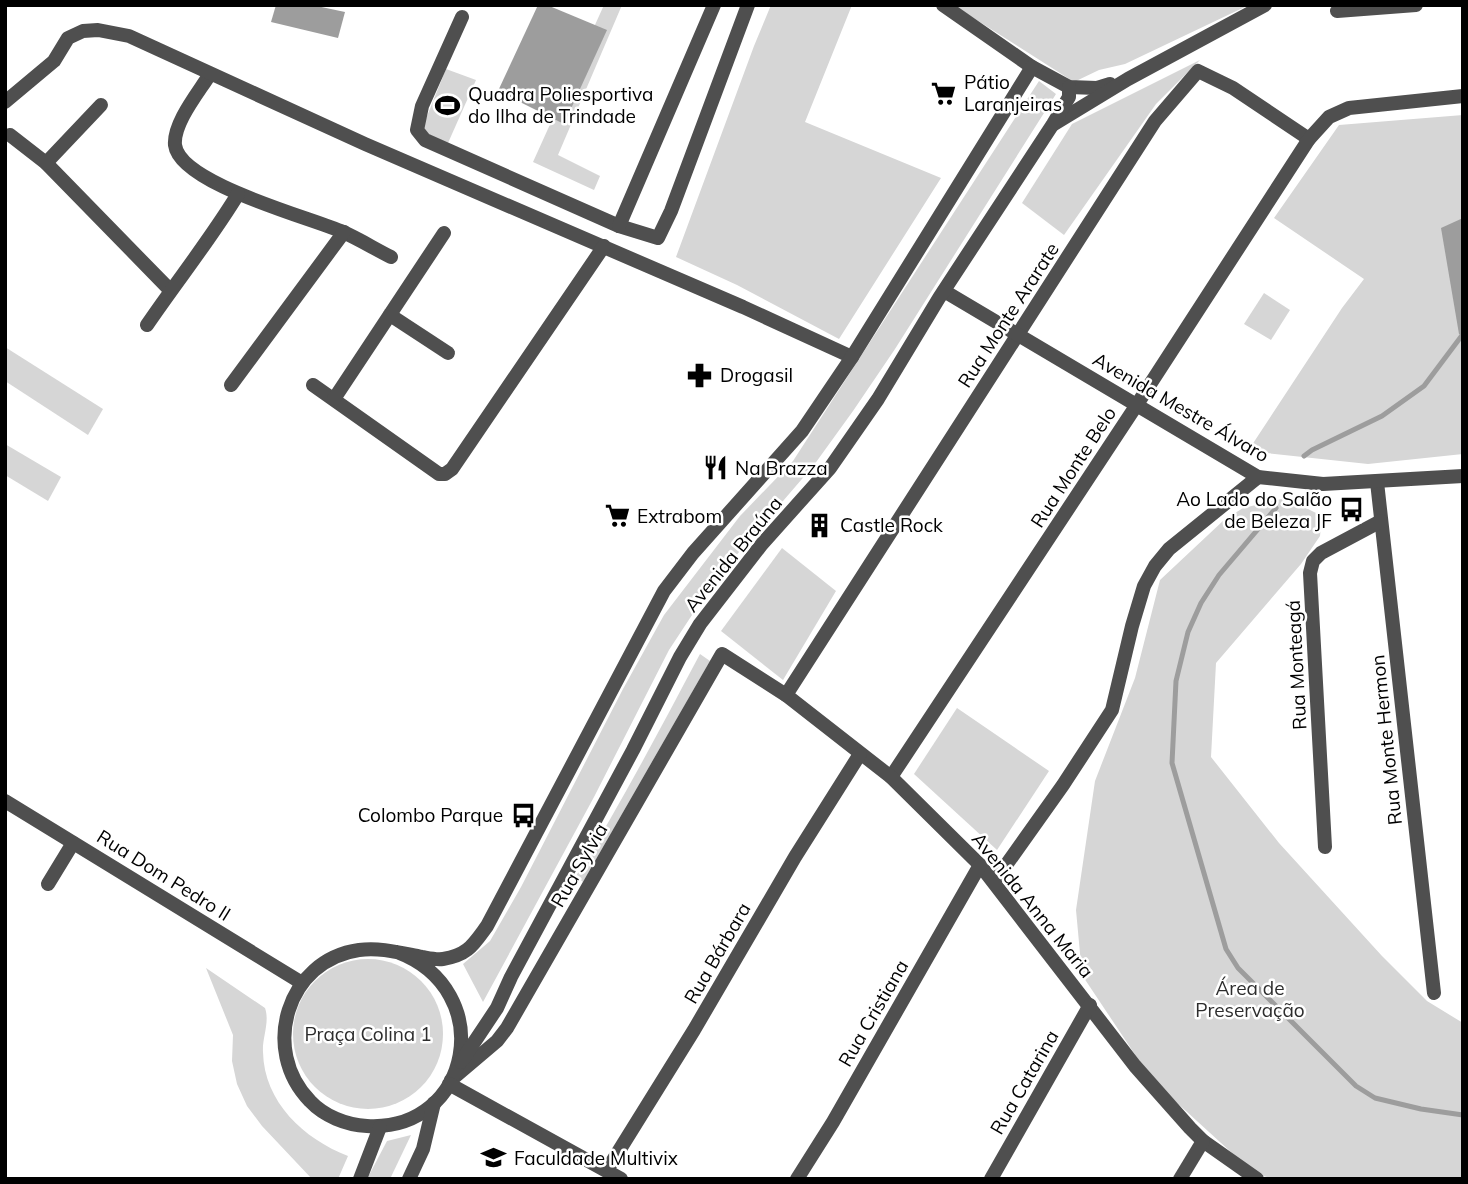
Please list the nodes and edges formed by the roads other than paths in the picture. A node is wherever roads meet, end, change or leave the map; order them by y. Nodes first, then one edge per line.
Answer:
1 (714, 5) edge
2 (748, 5) edge
3 (943, 5) edge
4 (1265, 5) edge
5 (1416, 5) edge
6 (1337, 11) dead end
7 (462, 17) dead end
8 (1032, 67) junction
9 (211, 74) junction
10 (1128, 79) junction
11 (1069, 87) junction
12 (1463, 96) edge
13 (5, 102) edge
14 (101, 105) dead end
15 (1053, 124) junction
16 (10, 135) dead end
17 (1309, 139) junction
18 (46, 163) junction
19 (238, 194) junction
20 (620, 226) junction
21 (344, 232) junction
22 (444, 233) dead end
23 (604, 246) junction
24 (391, 257) dead end
25 (170, 290) junction
26 (944, 290) junction
27 (390, 315) junction
28 (147, 325) dead end
29 (1019, 335) junction
30 (448, 353) dead end
31 (852, 357) junction
32 (231, 385) dead end
33 (313, 385) dead end
34 (334, 399) junction
35 (1136, 406) junction
36 (1463, 476) edge
37 (1258, 477) junction
38 (1377, 482) junction
39 (1381, 521) junction
40 (722, 654) joint
41 (786, 695) junction
42 (860, 754) junction
43 (891, 777) junction
44 (5, 801) edge
45 (73, 842) junction
46 (1325, 847) dead end
47 (980, 865) junction
48 (994, 881) junction
49 (48, 884) dead end
50 (397, 952) junction
51 (302, 983) junction
52 (1434, 993) dead end
53 (1090, 1005) junction
54 (452, 1078) junction
55 (434, 1103) junction
56 (380, 1126) junction
57 (1203, 1141) junction
58 (607, 1170) junction
59 (360, 1179) edge
60 (409, 1179) edge
61 (621, 1179) edge
62 (797, 1179) edge
63 (991, 1179) edge
64 (1180, 1179) edge
65 (1257, 1179) edge

1 - 20 street
2 - 20 street
3 - 8 street
4 - 10 street, Avenida Braúna
5 - 6 street
7 - 20 street
8 - 11 street
8 - 31 street, Avenida Braúna
9 - 13 street
9 - 19 street
9 - 23 street
10 - 11 street, Avenida Braúna
10 - 15 street, Avenida Braúna
11 - 15 street
12 - 17 street, Rua Monte Belo
14 - 18 street
15 - 26 street, Avenida Braúna
16 - 18 street
17 - 29 street, Rua Monte Ararate
17 - 35 street, Rua Monte Belo
18 - 25 street
19 - 21 street
19 - 25 street
21 - 24 street
21 - 32 street
22 - 27 street
23 - 31 street
23 - 34 street
25 - 28 street
26 - 29 street, Avenida Mestre Álvaro
26 - 54 street, Avenida Braúna
27 - 30 street
27 - 34 street
29 - 35 street, Avenida Mestre Álvaro
29 - 41 street, Rua Monte Ararate
31 - 50 street, Avenida Braúna
33 - 34 street
35 - 37 street, Avenida Mestre Álvaro
35 - 43 street, Rua Monte Belo
36 - 38 street, Avenida Mestre Álvaro
37 - 38 street, Avenida Mestre Álvaro
37 - 48 street
38 - 39 street, Rua Monte Hermon
39 - 46 street, Rua Monteagá
39 - 52 street, Rua Monte Hermon
40 - 41 street, Avenida Anna Maria
40 - 54 street, Rua Sylvia
41 - 42 street, Avenida Anna Maria
42 - 43 street, Avenida Anna Maria
42 - 58 street, Rua Bárbara
43 - 47 street, Avenida Anna Maria
44 - 45 street, Rua Dom Pedro II
45 - 49 street
45 - 51 street, Rua Dom Pedro II
47 - 48 street, Avenida Anna Maria
47 - 62 street, Rua Cristiana
48 - 53 street, Avenida Anna Maria
50 - 51 street
50 - 54 street
51 - 56 street
53 - 57 street, Avenida Anna Maria
53 - 63 street, Rua Catarina
54 - 55 street
54 - 58 street
55 - 56 street
55 - 60 street
56 - 59 street
57 - 64 street
57 - 65 street, Avenida Anna Maria
58 - 61 street

